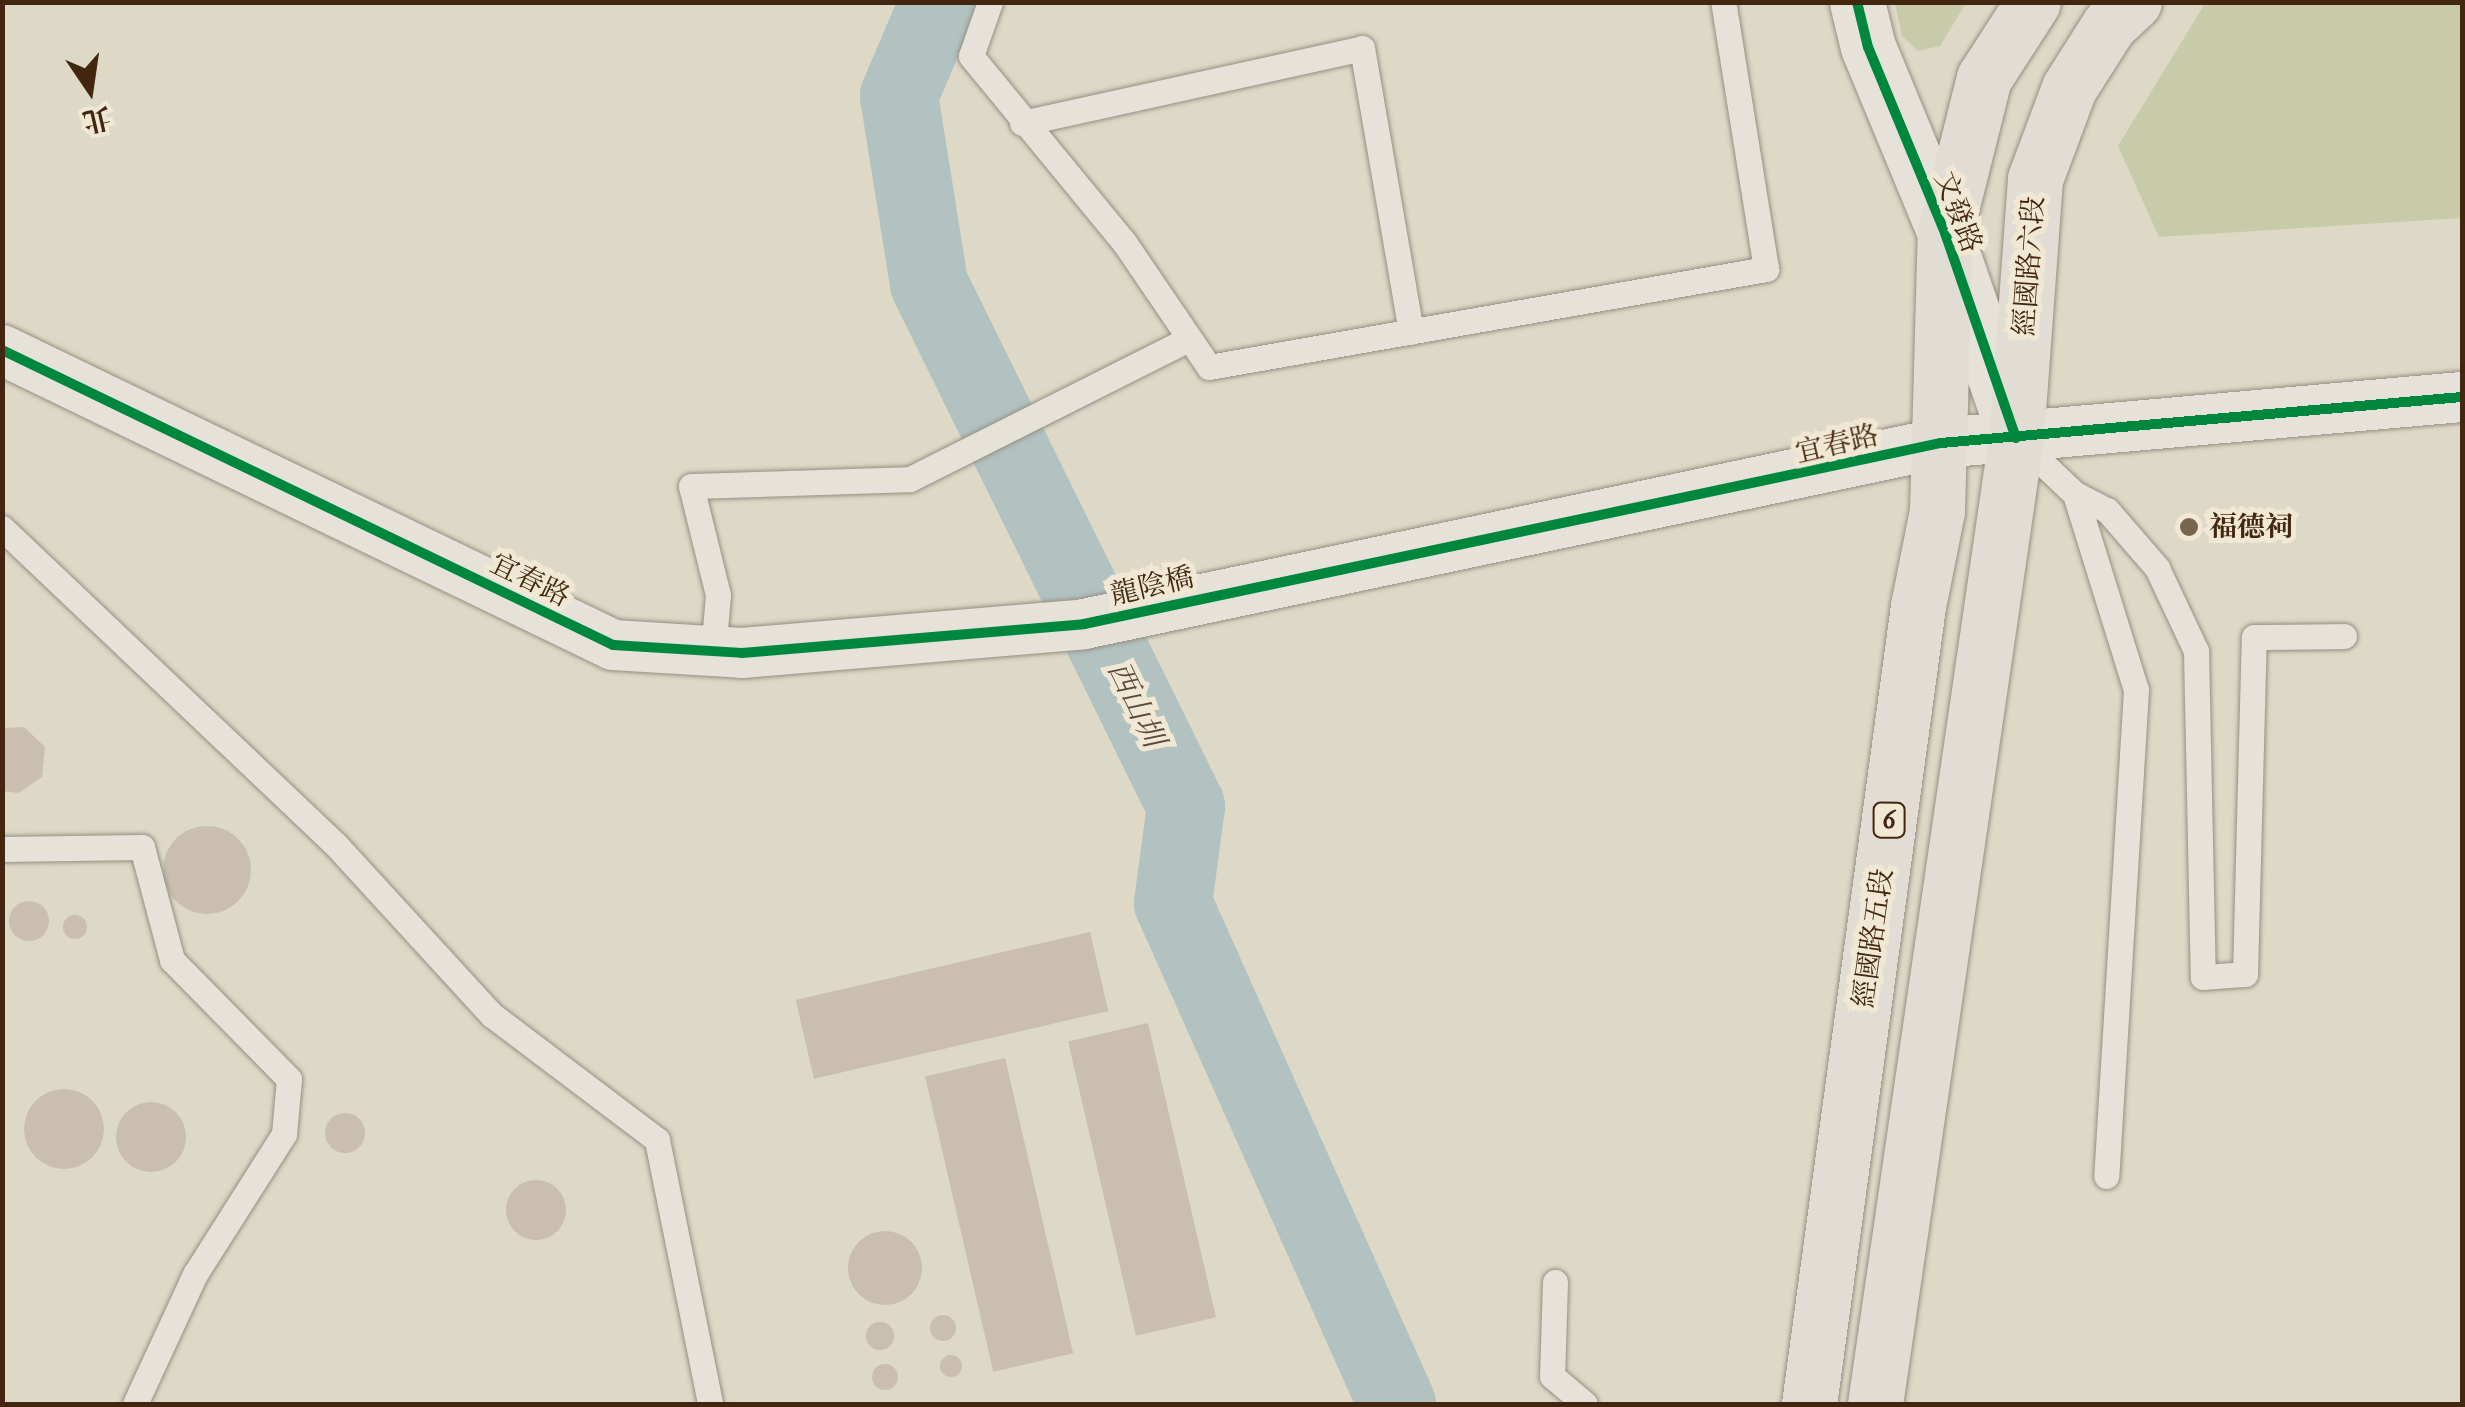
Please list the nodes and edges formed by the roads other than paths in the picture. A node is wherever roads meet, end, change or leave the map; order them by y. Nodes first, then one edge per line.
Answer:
1 (990, 2) edge
2 (1723, 2) edge
3 (1857, 2) edge
4 (2033, 2) edge
5 (2134, 2) edge
6 (1022, 123) junction
7 (1944, 233) junction
8 (1411, 332) junction
9 (1186, 340) junction
10 (2, 350) edge
11 (2462, 396) edge
12 (2016, 438) junction
13 (1941, 443) junction
14 (2075, 494) junction
15 (2, 528) edge
16 (1230, 591) joint
17 (1084, 624) joint
18 (2344, 636) dead end
19 (713, 652) junction
20 (2, 848) edge
21 (2106, 1176) dead end
22 (1556, 1282) dead end
23 (135, 1404) edge
24 (710, 1404) edge
25 (1585, 1404) edge
26 (1809, 1404) edge
27 (1875, 1404) edge

1 - 6 lane
2 - 8 lane
3 - 7 street, 文發路
4 - 7 main road, 6
5 - 12 main road, 經國路六段
6 - 8 lane
6 - 9 lane
7 - 12 street, 文發路
7 - 13 main road, 經國路五段 / 6
8 - 9 lane
9 - 19 lane
10 - 19 street, 宜春路
11 - 12 street, 宜春路
12 - 13 street, 宜春路
12 - 14 lane
12 - 27 main road
13 - 16 street, 宜春路
13 - 26 main road, 經國路五段 / 6
14 - 18 lane
14 - 21 lane
15 - 24 lane
16 - 17 street, 龍陰橋
17 - 19 street, 宜春路
20 - 23 lane
22 - 25 lane

